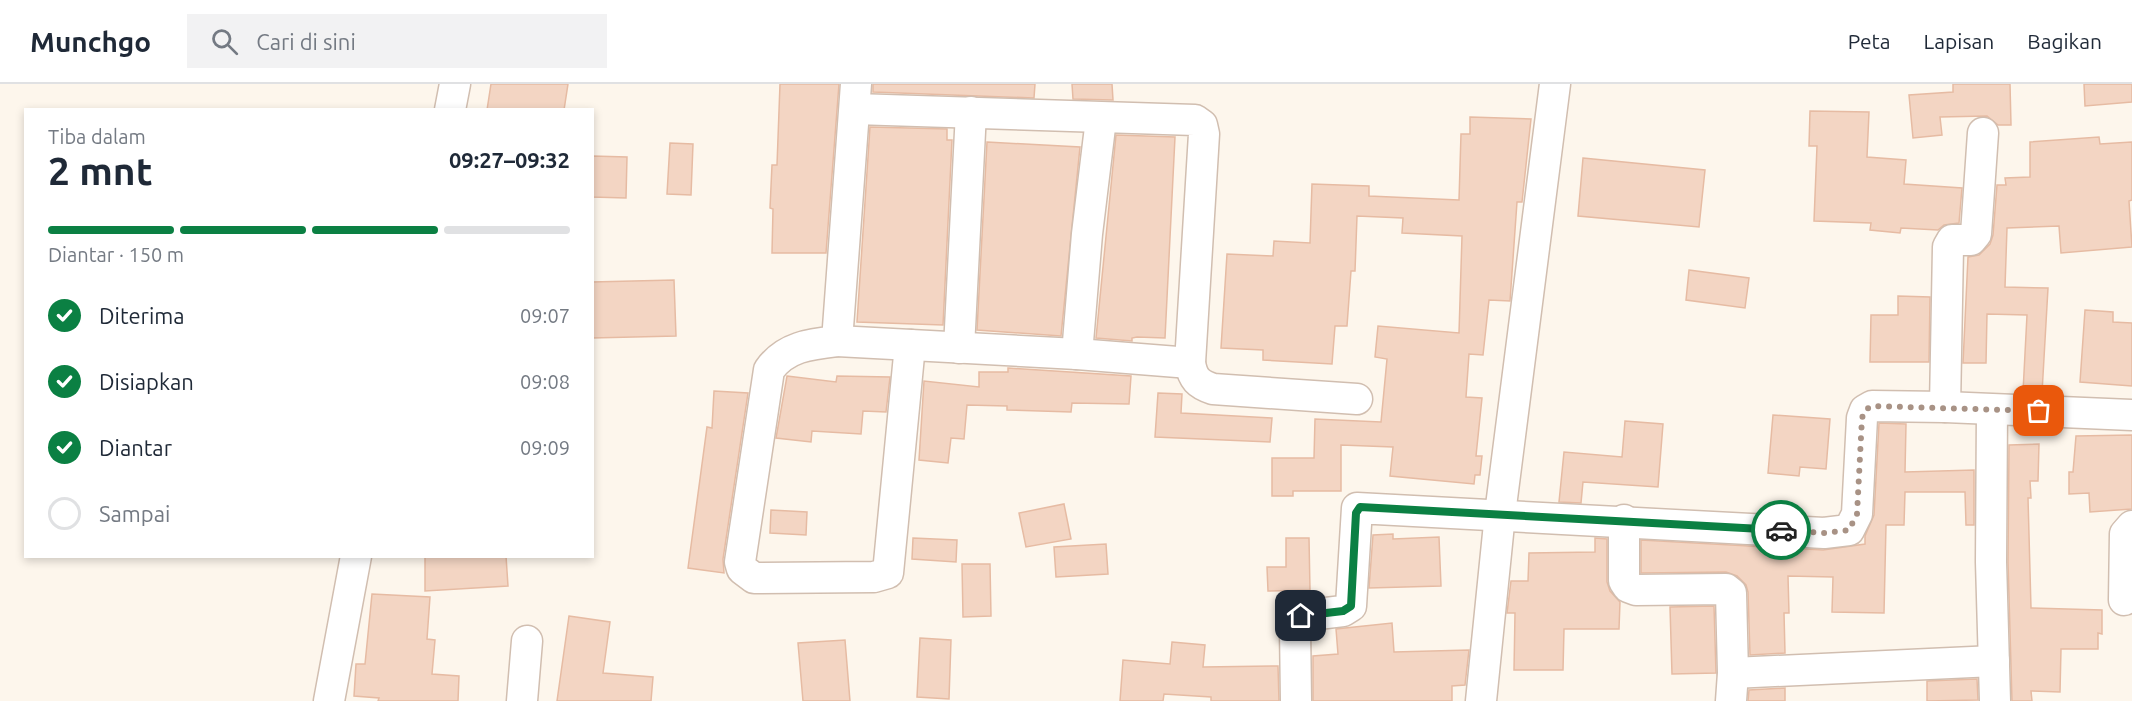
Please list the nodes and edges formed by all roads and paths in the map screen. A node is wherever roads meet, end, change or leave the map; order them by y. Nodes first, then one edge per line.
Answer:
1 (455, 84) edge
2 (1555, 84) edge
3 (855, 96) edge
4 (450, 108) edge
5 (972, 112) junction
6 (1101, 119) junction
7 (1983, 133) dead end
8 (837, 341) junction
9 (910, 345) junction
10 (959, 348) junction
11 (1077, 354) junction
12 (1190, 363) junction
13 (1357, 399) dead end
14 (1945, 407) junction
15 (1992, 410) junction
16 (2132, 415) edge
17 (1500, 514) junction
18 (1624, 520) junction
19 (2132, 526) edge
20 (357, 558) edge
21 (2124, 600) dead end
22 (528, 641) dead end
23 (1994, 662) junction
24 (1732, 687) edge
25 (329, 701) edge
26 (522, 701) edge
27 (1296, 701) edge
28 (1482, 701) edge
29 (1995, 701) edge

1 - 4 street
2 - 17 street
3 - 5 street
3 - 8 street
5 - 6 street
5 - 10 street
6 - 11 street
6 - 12 street
7 - 14 street
8 - 9 street
8 - 9 street
9 - 10 street
10 - 11 street
11 - 12 street
12 - 13 street
14 - 15 street
14 - 18 street
15 - 16 street
15 - 23 street
17 - 18 street
17 - 27 street
17 - 28 street
18 - 24 street
19 - 21 street
20 - 25 street
22 - 26 street
23 - 24 street
23 - 29 street

